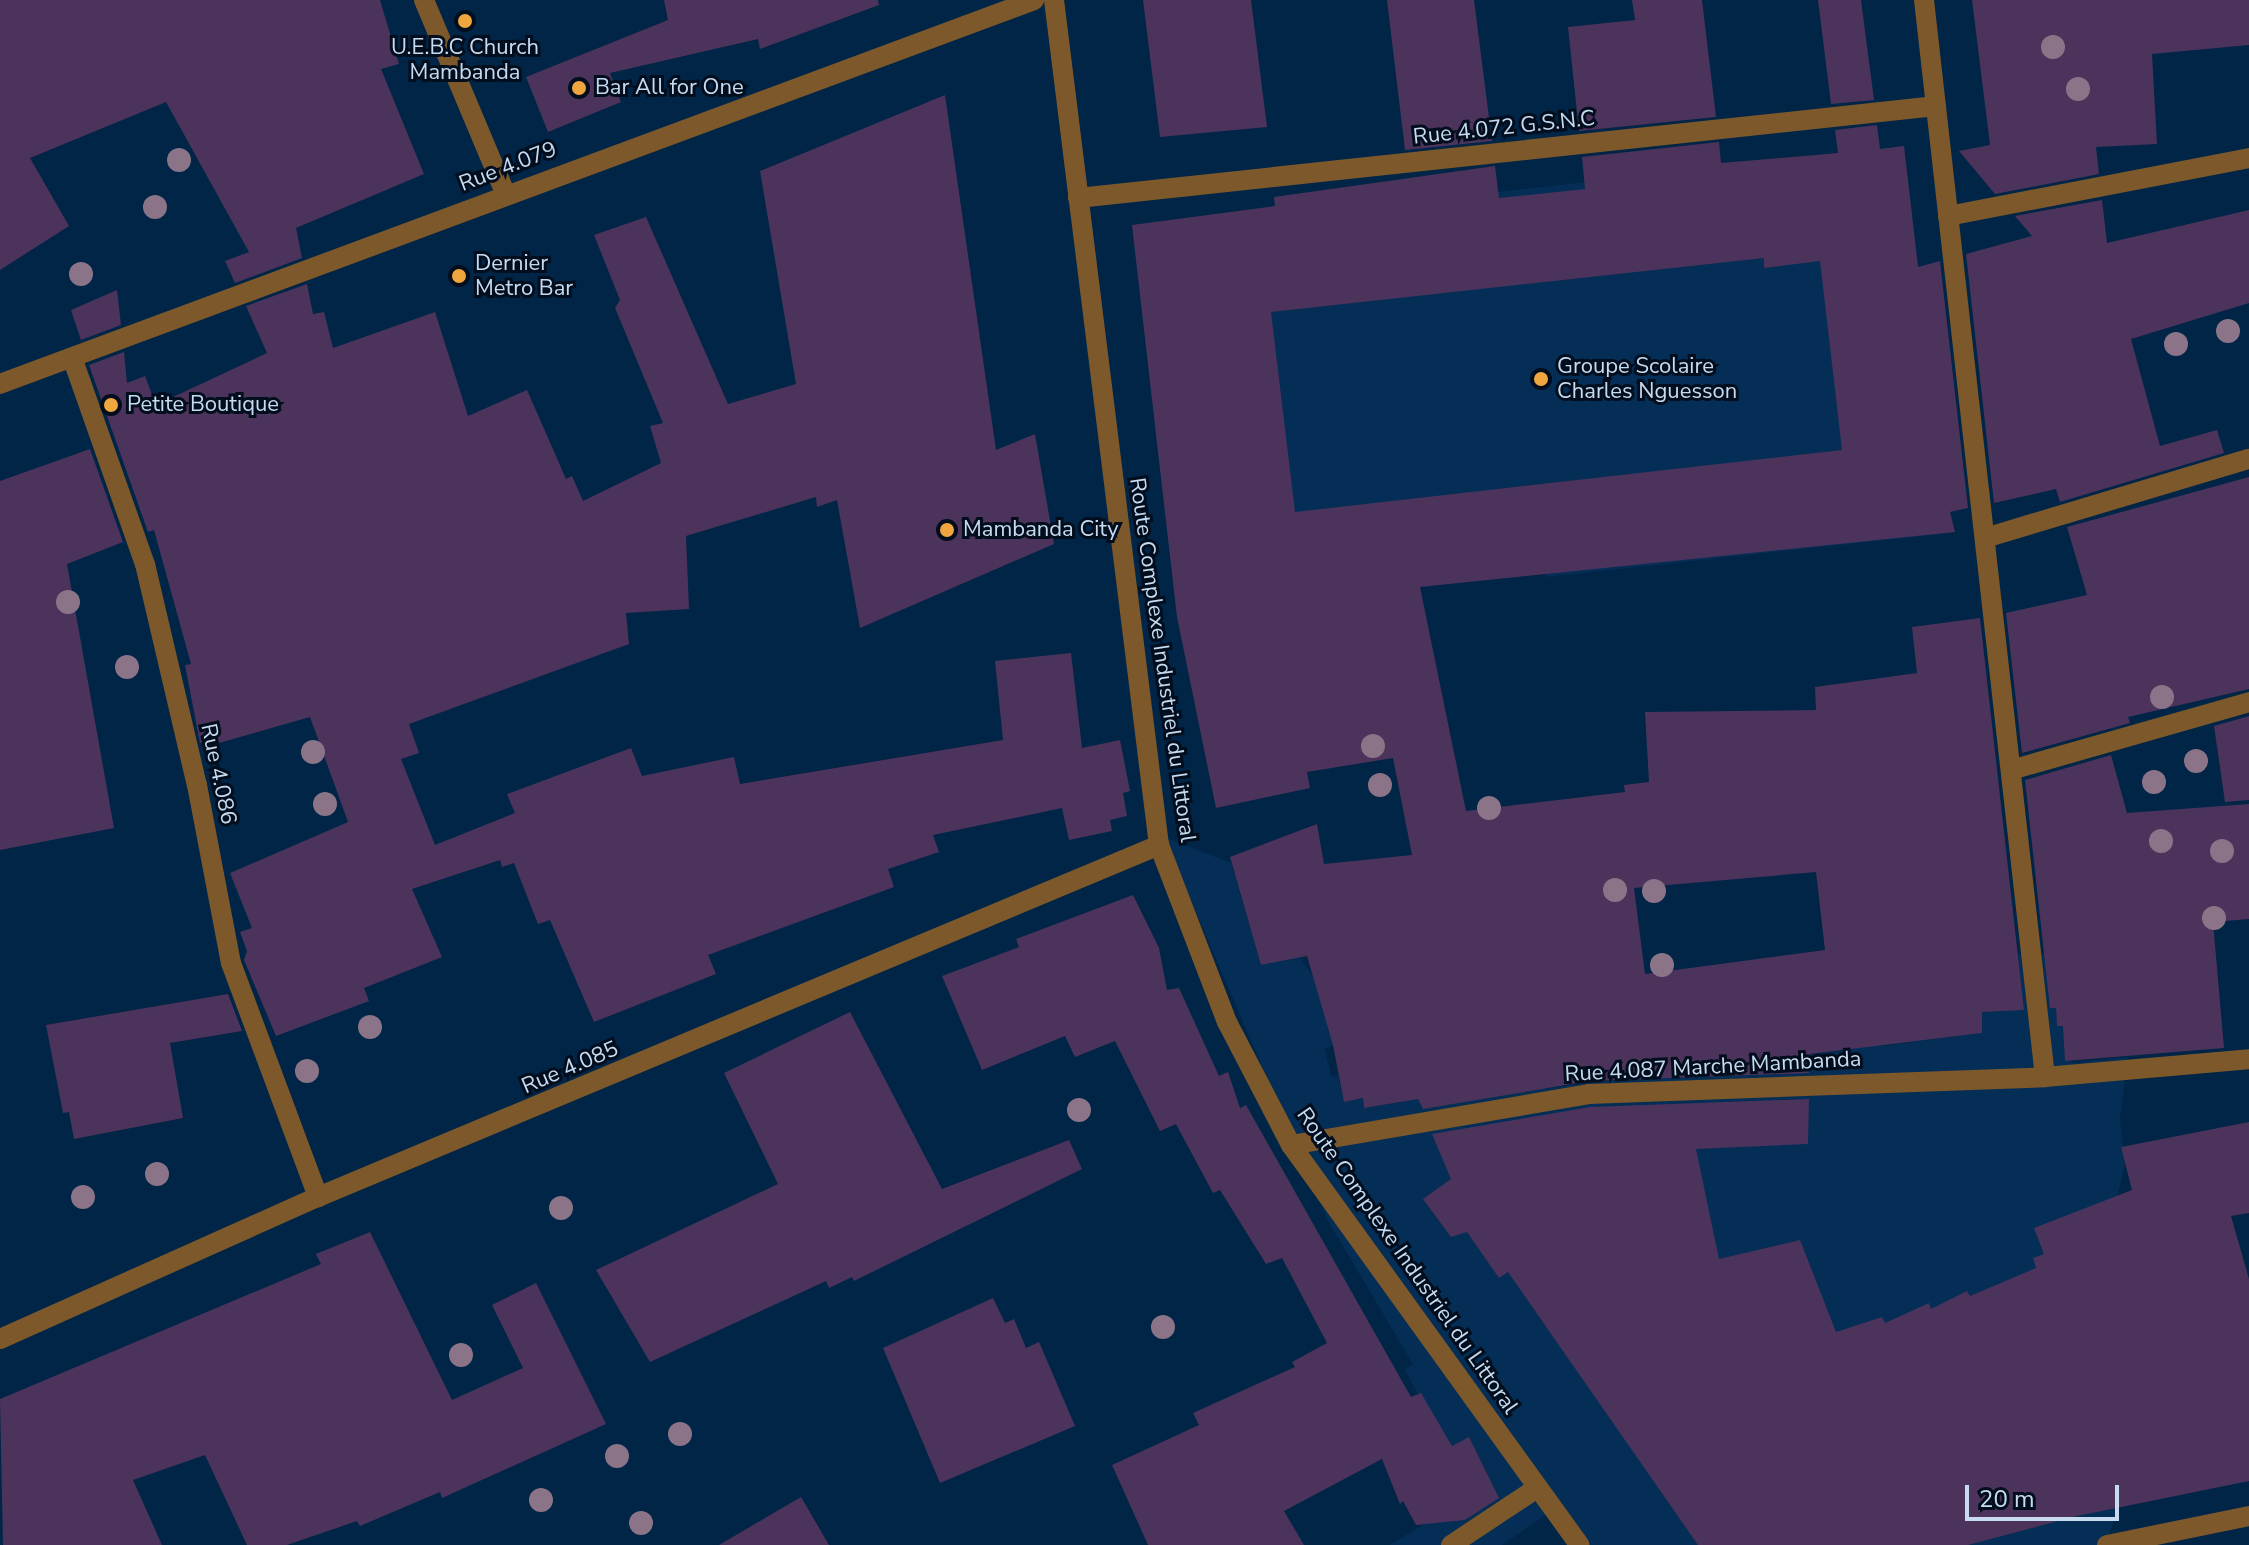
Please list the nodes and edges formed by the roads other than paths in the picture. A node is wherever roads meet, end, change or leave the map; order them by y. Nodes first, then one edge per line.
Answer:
1 (424, 0) edge
2 (1034, 0) edge
3 (1054, 0) edge
4 (1924, 0) edge
5 (1936, 106) junction
6 (2249, 158) edge
7 (505, 193) junction
8 (1078, 198) junction
9 (1948, 216) junction
10 (73, 360) junction
11 (0, 384) edge
12 (2249, 459) edge
13 (1985, 538) junction
14 (2249, 702) edge
15 (2011, 770) junction
16 (1159, 845) junction
17 (2249, 1059) edge
18 (2045, 1077) junction
19 (1291, 1145) junction
20 (318, 1197) junction
21 (0, 1339) edge
22 (1537, 1488) junction
23 (2249, 1516) edge
24 (1451, 1545) edge
25 (1579, 1545) edge
26 (2107, 1545) edge

1 - 7 street
2 - 7 street, Rue 4.079
3 - 8 street, Route Complexe Industriel du Littoral
4 - 5 street
5 - 8 street, Rue 4.072 G.S.N.C
5 - 9 street
6 - 9 street
7 - 10 street, Rue 4.079
8 - 16 street, Route Complexe Industriel du Littoral
9 - 13 street
10 - 11 street, Rue 4.079
10 - 20 street, Rue 4.086
12 - 13 street
13 - 15 street
14 - 15 street
15 - 18 street
16 - 19 street, Route Complexe Industriel du Littoral
16 - 20 street, Rue 4.085
17 - 18 street, Rue 4.087 Marche Mambanda
18 - 19 street, Rue 4.087 Marche Mambanda
19 - 22 street, Route Complexe Industriel du Littoral
20 - 21 street, Rue 4.085
22 - 24 street
22 - 25 street, Route Complexe Industriel du Littoral
23 - 26 street

